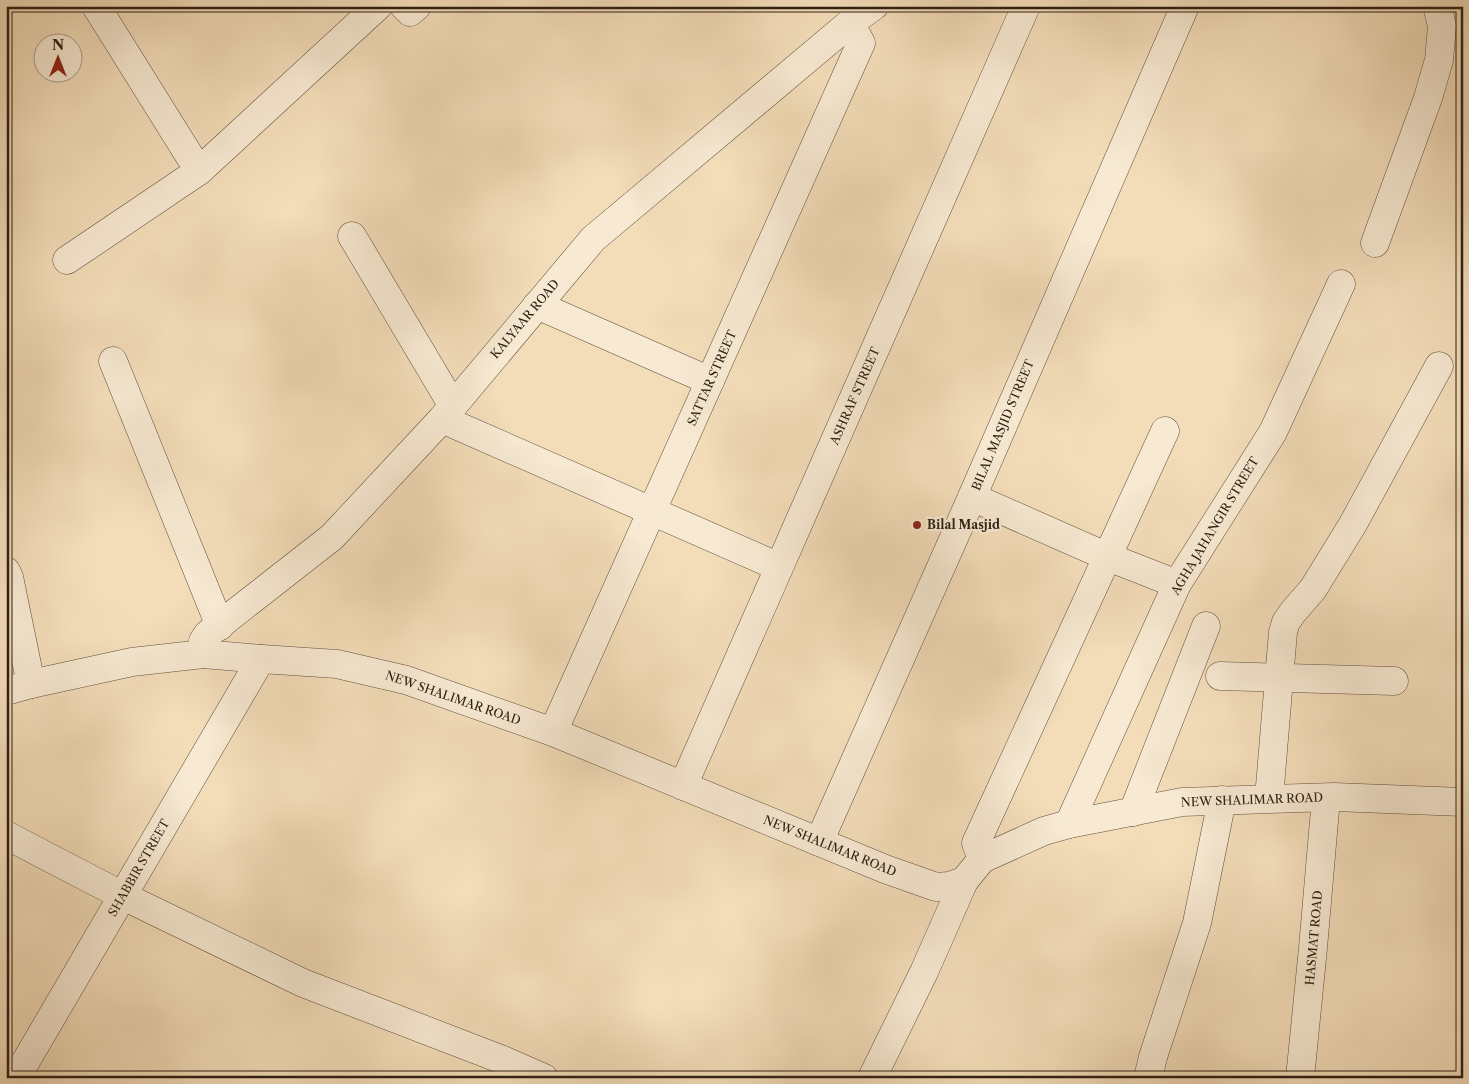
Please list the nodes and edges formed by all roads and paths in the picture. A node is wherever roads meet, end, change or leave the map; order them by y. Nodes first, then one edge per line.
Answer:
1 (96, 6) edge
2 (378, 6) edge
3 (404, 6) edge
4 (417, 6) edge
5 (874, 6) edge
6 (1026, 6) edge
7 (1185, 6) edge
8 (1438, 6) edge
9 (850, 23) junction
10 (199, 171) junction
11 (352, 236) dead end
12 (1375, 243) dead end
13 (67, 260) dead end
14 (1340, 284) dead end
15 (537, 305) junction
16 (113, 361) dead end
17 (1439, 366) dead end
18 (710, 381) junction
19 (447, 412) junction
20 (1165, 430) dead end
21 (972, 497) junction
22 (652, 512) junction
23 (1108, 557) junction
24 (779, 567) junction
25 (6, 571) edge
26 (1177, 584) junction
27 (220, 626) junction
28 (1206, 626) dead end
29 (203, 654) junction
30 (262, 659) junction
31 (1220, 676) dead end
32 (1280, 678) junction
33 (1394, 681) dead end
34 (19, 688) edge
35 (552, 732) junction
36 (683, 786) junction
37 (1270, 798) junction
38 (1326, 798) junction
39 (1222, 800) junction
40 (1463, 802) edge
41 (1133, 812) junction
42 (1069, 824) junction
43 (6, 835) edge
44 (819, 842) junction
45 (982, 859) junction
46 (964, 882) junction
47 (123, 896) junction
48 (16, 1078) edge
49 (544, 1078) edge
50 (872, 1078) edge
51 (1148, 1078) edge
52 (1300, 1078) edge

1 - 10 street
2 - 10 street
3 - 4 street
5 - 9 street, KALYAAR ROAD
6 - 24 street, ASHRAF STREET
7 - 21 street, BILAL MASJID STREET
8 - 12 street
9 - 15 street, KALYAAR ROAD
9 - 18 street, SATTAR STREET
10 - 13 street
11 - 19 street
14 - 26 street, AGHA JAHANGIR STREET
15 - 18 street
15 - 19 street, KALYAAR ROAD
16 - 27 street
17 - 32 street
18 - 22 street, SATTAR STREET
19 - 22 street
19 - 27 street, KALYAAR ROAD
20 - 23 street
21 - 23 street
21 - 44 street, BILAL MASJID STREET
22 - 24 street
22 - 35 street, SATTAR STREET
23 - 26 street
23 - 45 street
24 - 36 street, ASHRAF STREET
25 - 34 street
26 - 42 street, AGHA JAHANGIR STREET
27 - 29 street, KALYAAR ROAD
28 - 41 street
29 - 30 street, NEW SHALIMAR ROAD
29 - 34 street, NEW SHALIMAR ROAD
30 - 35 street, NEW SHALIMAR ROAD
30 - 47 street, SHABBIR STREET
31 - 32 street
32 - 33 street
32 - 37 street
35 - 36 street, NEW SHALIMAR ROAD
36 - 44 street, NEW SHALIMAR ROAD
37 - 38 street, NEW SHALIMAR ROAD
37 - 39 street, NEW SHALIMAR ROAD
38 - 40 street, NEW SHALIMAR ROAD
38 - 52 street, HASMAT ROAD
39 - 41 street, NEW SHALIMAR ROAD
39 - 51 street
41 - 42 street, NEW SHALIMAR ROAD
42 - 45 street, NEW SHALIMAR ROAD
43 - 47 street
44 - 46 street, NEW SHALIMAR ROAD
45 - 46 street, NEW SHALIMAR ROAD
46 - 50 street
47 - 48 street, SHABBIR STREET
47 - 49 street

